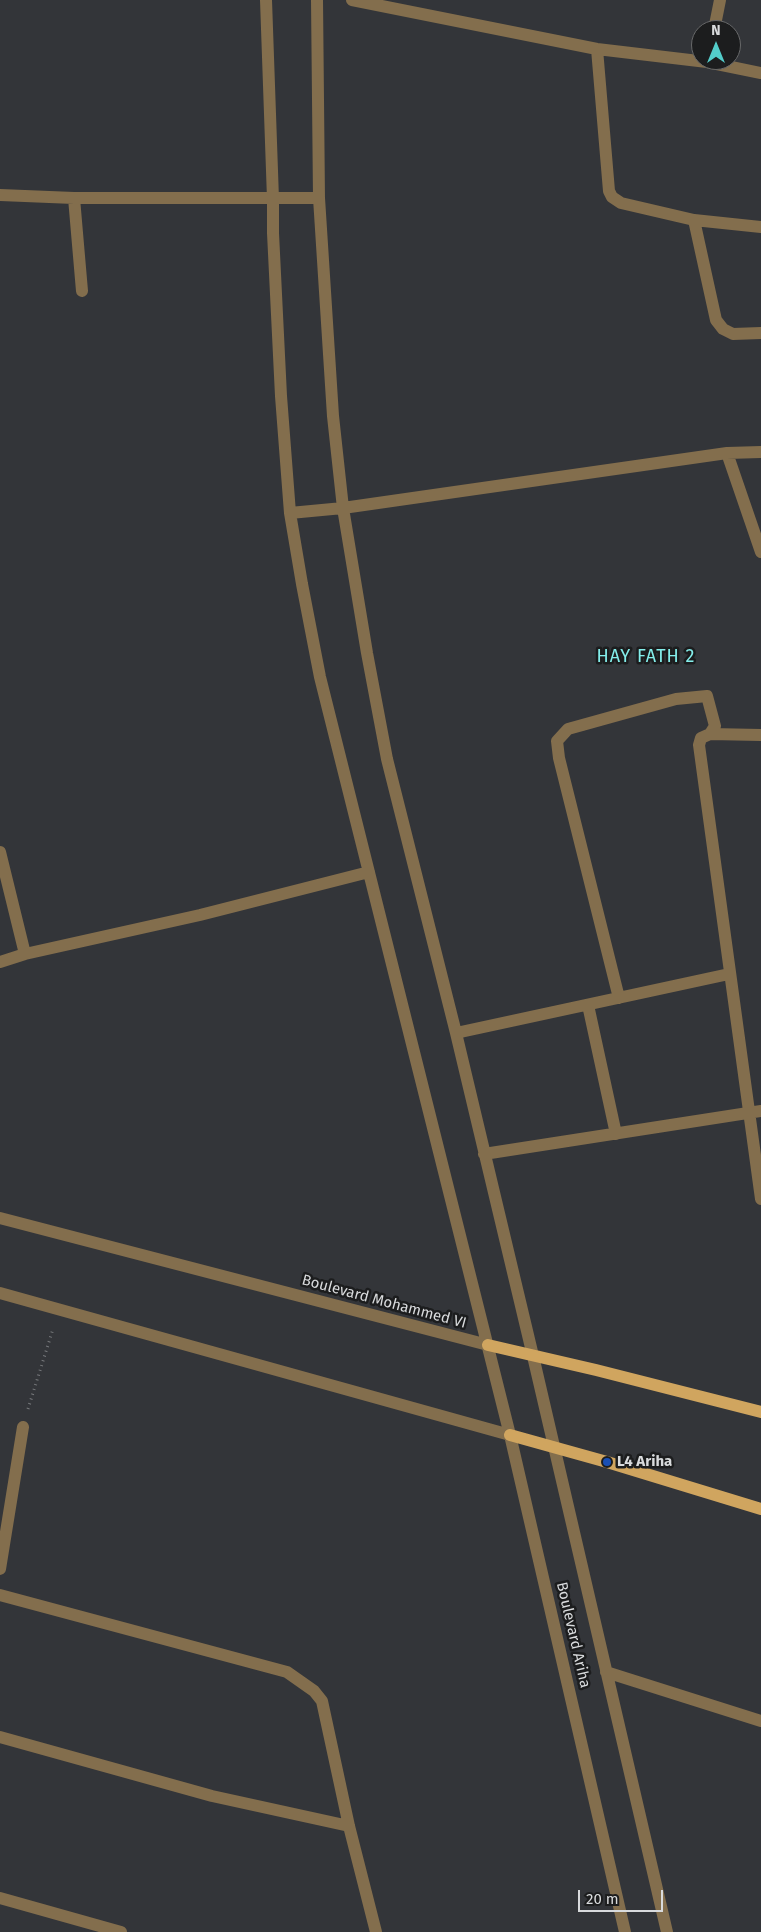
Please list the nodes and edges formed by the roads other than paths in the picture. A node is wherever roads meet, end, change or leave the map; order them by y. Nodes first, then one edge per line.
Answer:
1 (266, 0) edge
2 (317, 0) edge
3 (352, 0) edge
4 (720, 0) edge
5 (716, 20) edge
6 (597, 49) junction
7 (691, 59) edge
8 (741, 69) edge
9 (761, 73) edge
10 (0, 195) edge
11 (74, 198) junction
12 (319, 198) junction
13 (273, 199) junction
14 (694, 220) junction
15 (761, 227) edge
16 (82, 291) dead end
17 (761, 333) edge
18 (761, 452) edge
19 (727, 453) junction
20 (343, 508) junction
21 (290, 513) junction
22 (761, 552) edge
23 (710, 734) junction
24 (761, 735) edge
25 (0, 852) edge
26 (369, 872) junction
27 (25, 954) junction
28 (0, 962) edge
29 (729, 974) junction
30 (619, 998) junction
31 (588, 1005) junction
32 (456, 1033) junction
33 (755, 1112) edge
34 (616, 1134) junction
35 (484, 1154) junction
36 (761, 1199) edge
37 (0, 1218) edge
38 (0, 1293) edge
39 (488, 1346) junction
40 (533, 1356) junction
41 (761, 1412) edge
42 (23, 1427) road end
43 (510, 1435) junction
44 (555, 1448) junction
45 (761, 1509) edge
46 (0, 1569) edge
47 (0, 1595) edge
48 (606, 1672) junction
49 (761, 1721) edge
50 (0, 1737) edge
51 (349, 1826) junction
52 (0, 1898) edge
53 (120, 1932) edge
54 (376, 1932) edge
55 (625, 1932) edge
56 (667, 1932) edge

1 - 13 street, Boulevard Ariha
2 - 12 street, Boulevard Ariha
3 - 6 street
4 - 5 street
6 - 7 street
6 - 14 street
8 - 9 street
10 - 11 street
11 - 13 street
11 - 16 street
12 - 13 street
12 - 20 street, Boulevard Ariha
13 - 21 street, Boulevard Ariha
14 - 15 street
14 - 17 street
18 - 19 street
19 - 20 street
19 - 22 street
20 - 21 street
20 - 32 street, Boulevard Ariha
21 - 26 street, Boulevard Ariha
23 - 24 street
23 - 29 street
23 - 30 street
25 - 27 street
26 - 27 street
26 - 39 street, Boulevard Ariha
27 - 28 street
29 - 30 street
29 - 33 street
30 - 31 street
31 - 32 street
31 - 34 street
32 - 35 street, Boulevard Ariha
33 - 34 street
33 - 36 street
34 - 35 street
35 - 40 street, Boulevard Ariha
37 - 39 street, Boulevard Mohammed VI
38 - 43 street
39 - 40 main road, Boulevard Mohammed VI
39 - 43 street, Boulevard Ariha
40 - 41 main road, Boulevard Mohammed VI
40 - 44 street, Boulevard Ariha
42 - 46 street
43 - 44 main road
43 - 55 street, Boulevard Ariha
44 - 45 main road
44 - 48 street, Boulevard Ariha
47 - 51 street
48 - 49 street
48 - 56 street, Boulevard Ariha
50 - 51 street
51 - 54 street
52 - 53 street

